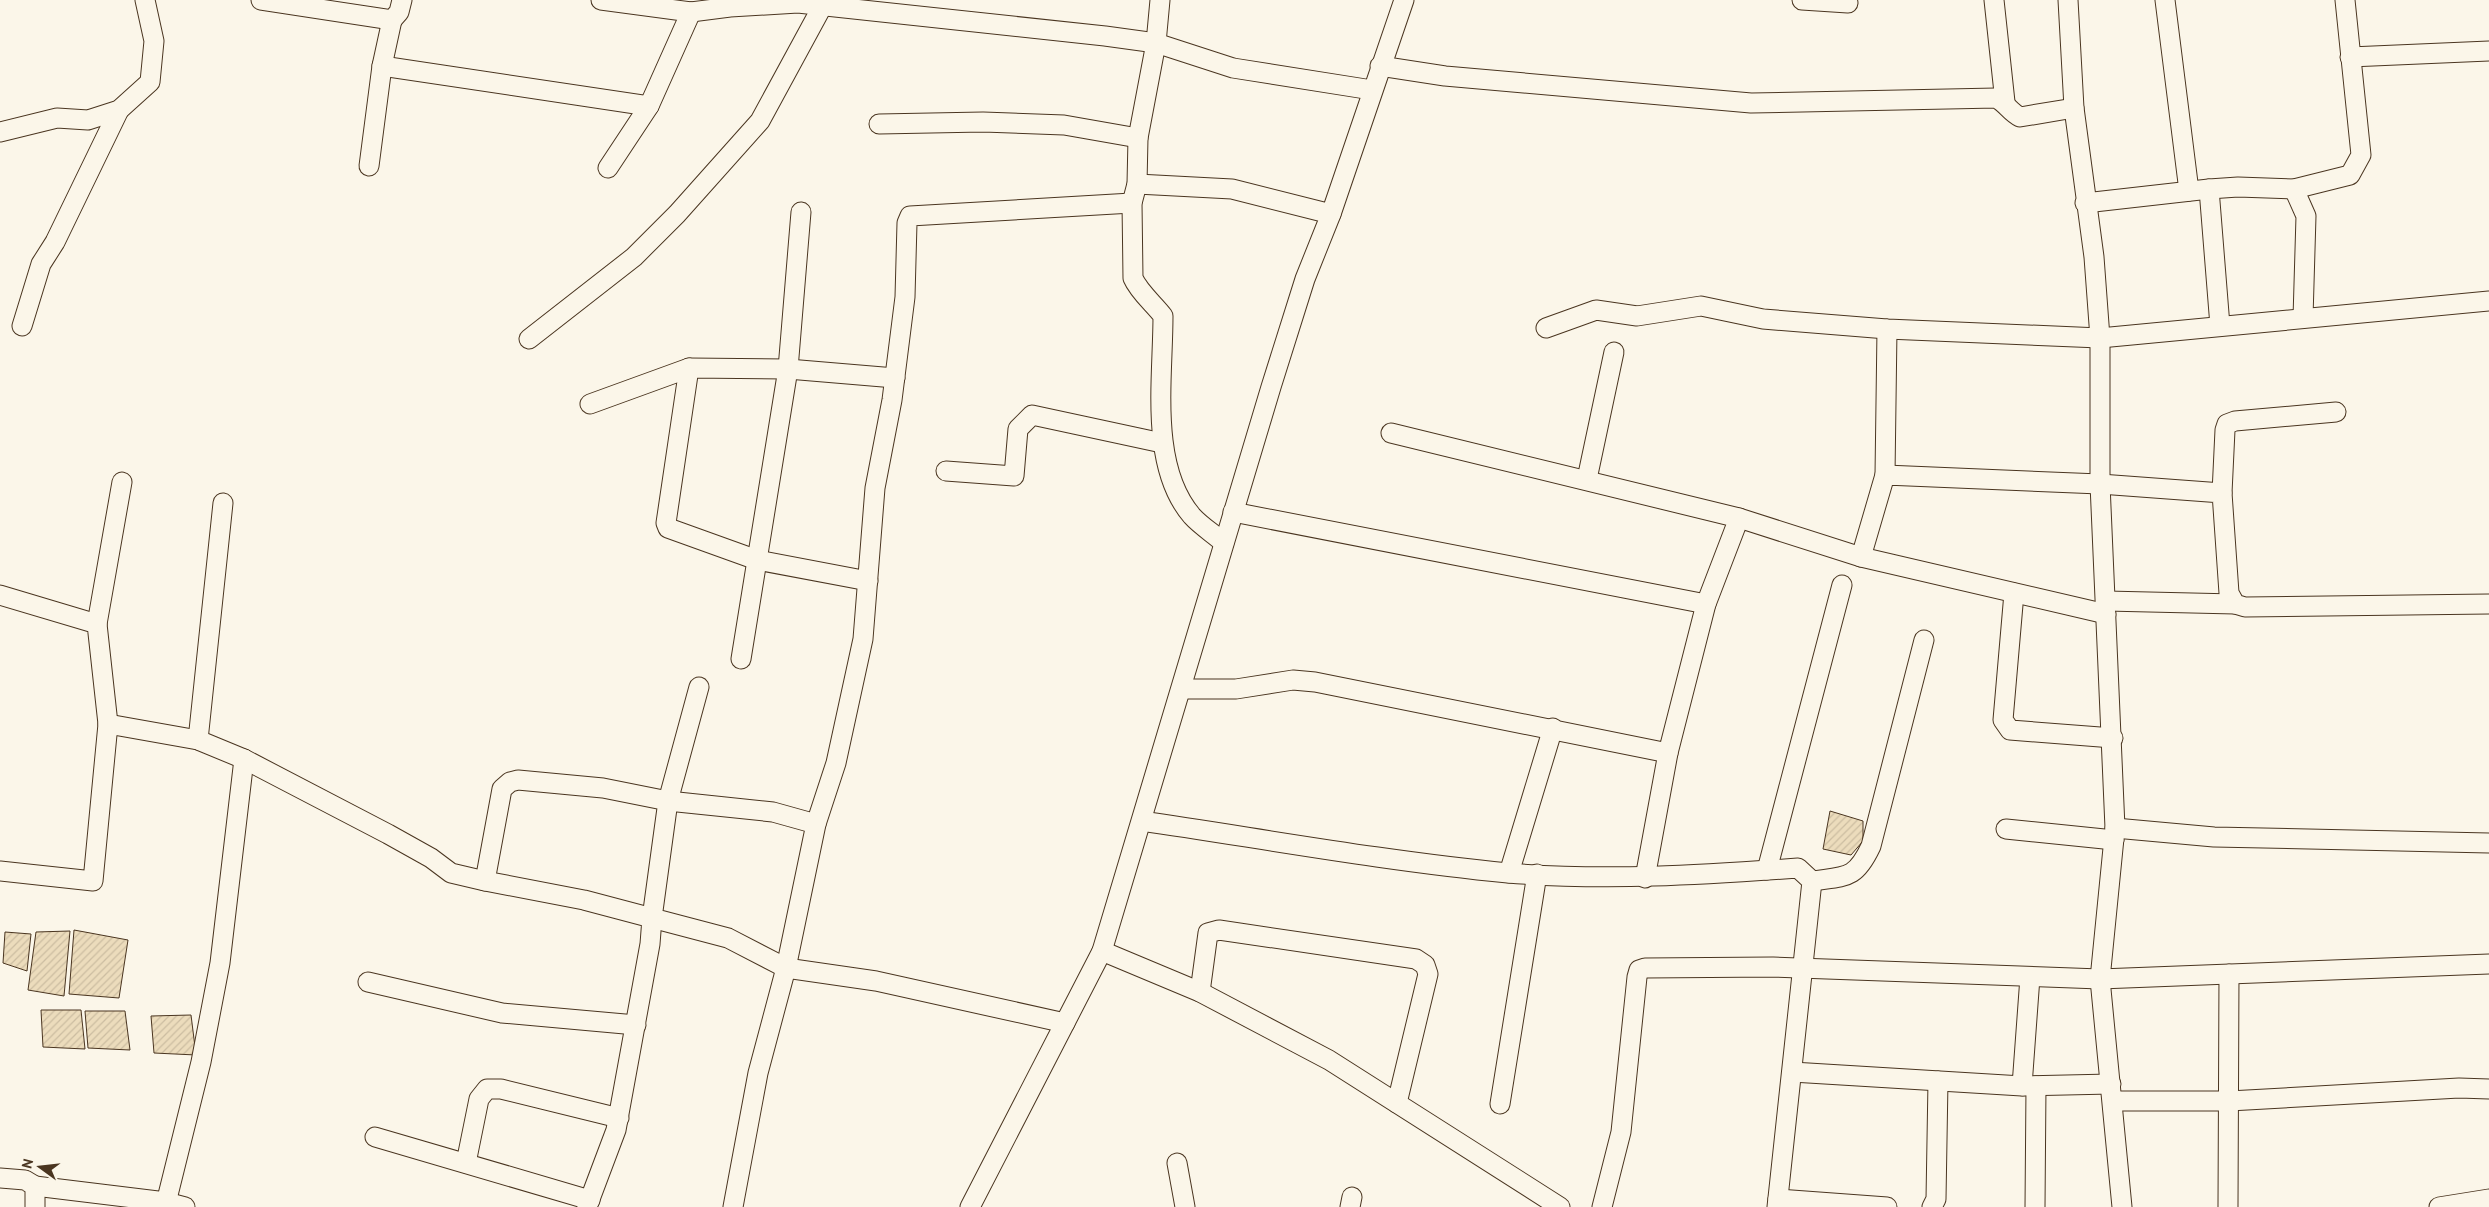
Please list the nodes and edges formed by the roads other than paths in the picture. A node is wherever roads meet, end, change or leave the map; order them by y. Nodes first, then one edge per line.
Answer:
1 (146, 0) edge
2 (261, 0) edge
3 (402, 0) edge
4 (601, 0) edge
5 (1160, 0) edge
6 (1404, 0) edge
7 (1802, 0) edge
8 (1994, 0) edge
9 (2068, 0) edge
10 (2165, 0) edge
11 (2345, 0) edge
12 (1848, 3) dead end
13 (823, 5) junction
14 (882, 6) edge
15 (691, 12) junction
16 (392, 20) junction
17 (1156, 43) junction
18 (2489, 51) edge
19 (2350, 57) junction
20 (382, 66) junction
21 (1380, 66) junction
22 (1372, 90) junction
23 (2005, 102) junction
24 (649, 106) junction
25 (2074, 108) junction
26 (119, 110) junction
27 (879, 124) dead end
28 (0, 132) edge
29 (1138, 138) junction
30 (369, 166) dead end
31 (608, 168) dead end
32 (1136, 184) junction
33 (2209, 188) junction
34 (2294, 189) junction
35 (2189, 191) junction
36 (1132, 203) junction
37 (2086, 203) junction
38 (801, 212) dead end
39 (1331, 214) junction
40 (2489, 301) edge
41 (2303, 318) junction
42 (22, 326) dead end
43 (2220, 326) junction
44 (1546, 328) dead end
45 (1886, 329) junction
46 (2100, 338) junction
47 (529, 339) dead end
48 (1614, 352) dead end
49 (689, 368) junction
50 (788, 369) junction
51 (895, 378) junction
52 (590, 404) dead end
53 (2336, 412) dead end
54 (1391, 433) dead end
55 (1162, 443) junction
56 (946, 471) dead end
57 (1885, 475) junction
58 (1587, 479) junction
59 (122, 482) dead end
60 (2100, 484) junction
61 (2222, 493) junction
62 (223, 503) dead end
63 (1234, 512) junction
64 (1740, 518) junction
65 (1224, 543) junction
66 (1861, 557) junction
67 (757, 560) junction
68 (868, 581) junction
69 (1842, 585) dead end
70 (2014, 593) junction
71 (0, 595) edge
72 (1706, 604) junction
73 (2236, 604) junction
74 (2489, 604) edge
75 (2106, 608) junction
76 (97, 624) junction
77 (1924, 640) dead end
78 (741, 659) dead end
79 (699, 687) dead end
80 (1182, 690) junction
81 (108, 724) junction
82 (1553, 728) junction
83 (2113, 738) junction
84 (198, 740) junction
85 (1668, 753) junction
86 (244, 759) junction
87 (668, 801) junction
88 (1142, 821) junction
89 (816, 824) junction
90 (2006, 829) dead end
91 (2115, 834) junction
92 (2489, 843) edge
93 (1767, 870) junction
94 (0, 871) edge
95 (1509, 873) junction
96 (1537, 874) junction
97 (1645, 878) junction
98 (484, 881) junction
99 (1812, 881) junction
100 (652, 918) junction
101 (1102, 951) junction
102 (2489, 964) edge
103 (786, 968) junction
104 (1803, 970) junction
105 (2230, 974) junction
106 (2030, 977) junction
107 (2100, 979) junction
108 (368, 982) dead end
109 (1200, 992) junction
110 (1065, 1023) junction
111 (636, 1025) junction
112 (1792, 1072) junction
113 (1938, 1081) junction
114 (2029, 1086) junction
115 (2489, 1089) edge
116 (2112, 1093) junction
117 (2229, 1101) junction
118 (1397, 1102) junction
119 (1500, 1104) dead end
120 (619, 1118) junction
121 (375, 1137) dead end
122 (466, 1163) junction
123 (1177, 1163) dead end
124 (0, 1178) edge
125 (35, 1186) junction
126 (2489, 1199) edge
127 (1778, 1203) edge
128 (165, 1204) edge
129 (590, 1204) edge
130 (35, 1207) edge
131 (185, 1207) edge
132 (733, 1207) edge
133 (970, 1207) edge
134 (1185, 1207) edge
135 (1560, 1207) edge
136 (1602, 1207) edge
137 (1886, 1207) edge
138 (1932, 1207) edge
139 (2035, 1207) edge
140 (2122, 1207) edge
141 (2228, 1207) edge
142 (2439, 1207) edge

1 - 26 street
2 - 16 street
3 - 16 street
4 - 15 street
5 - 17 street
6 - 21 street
7 - 12 street
8 - 23 street
9 - 25 street
10 - 35 street
11 - 19 street
13 - 14 street
13 - 15 street
13 - 47 street
14 - 17 street
15 - 24 street
16 - 20 street
17 - 22 street
17 - 29 street
18 - 19 street
19 - 34 street
20 - 24 street
20 - 30 street
21 - 22 street
21 - 23 street
22 - 39 street
23 - 25 street
24 - 31 street
25 - 37 street
26 - 28 street
26 - 42 street
27 - 29 street
29 - 32 street
32 - 36 street
32 - 39 street
33 - 34 street
33 - 35 street
33 - 43 street
34 - 41 street
35 - 37 street
36 - 51 street
36 - 55 street
37 - 46 street
38 - 50 street
39 - 63 street
40 - 41 street
41 - 43 street
43 - 46 street
44 - 45 street
45 - 46 street
45 - 57 street
46 - 60 street
48 - 58 street
49 - 50 street
49 - 52 street
49 - 67 street
50 - 51 street
50 - 67 street
51 - 68 street
53 - 61 street
54 - 58 street
55 - 56 street
55 - 65 street
57 - 60 street
57 - 66 street
58 - 64 street
59 - 76 street
60 - 61 street
60 - 75 street
61 - 73 street
62 - 84 street
63 - 65 street
63 - 72 street
64 - 66 street
64 - 72 street
65 - 80 street
66 - 70 street
67 - 68 street
67 - 78 street
68 - 89 street
69 - 93 street
70 - 75 street
70 - 83 street
71 - 76 street
72 - 85 street
73 - 74 street
73 - 75 street
75 - 83 street
76 - 81 street
77 - 99 street
79 - 87 street
80 - 82 street
80 - 88 street
81 - 84 street
81 - 94 street
82 - 85 street
82 - 95 street
83 - 91 street
84 - 86 street
85 - 97 street
86 - 98 street
86 - 128 street
87 - 89 street
87 - 98 street
87 - 100 street
88 - 95 street
88 - 101 street
89 - 103 street
90 - 91 street
91 - 92 street
91 - 107 street
93 - 97 street
93 - 99 street
95 - 96 street
96 - 97 street
96 - 119 street
98 - 100 street
99 - 104 street
100 - 103 street
100 - 111 street
101 - 109 street
101 - 110 street
102 - 105 street
103 - 110 street
103 - 132 street
104 - 106 street
104 - 112 street
104 - 136 street
105 - 107 street
105 - 117 street
106 - 107 street
106 - 114 street
107 - 116 street
108 - 111 street
109 - 118 street
109 - 118 street
110 - 133 street
111 - 120 street
112 - 113 street
112 - 127 street
113 - 114 street
113 - 138 street
114 - 116 street
114 - 139 street
115 - 117 street
116 - 117 street
116 - 140 street
117 - 141 street
118 - 135 street
120 - 122 street
120 - 129 street
121 - 122 street
122 - 129 street
123 - 134 street
124 - 125 street
125 - 128 street
125 - 130 street
126 - 142 street
127 - 137 street
128 - 131 street

